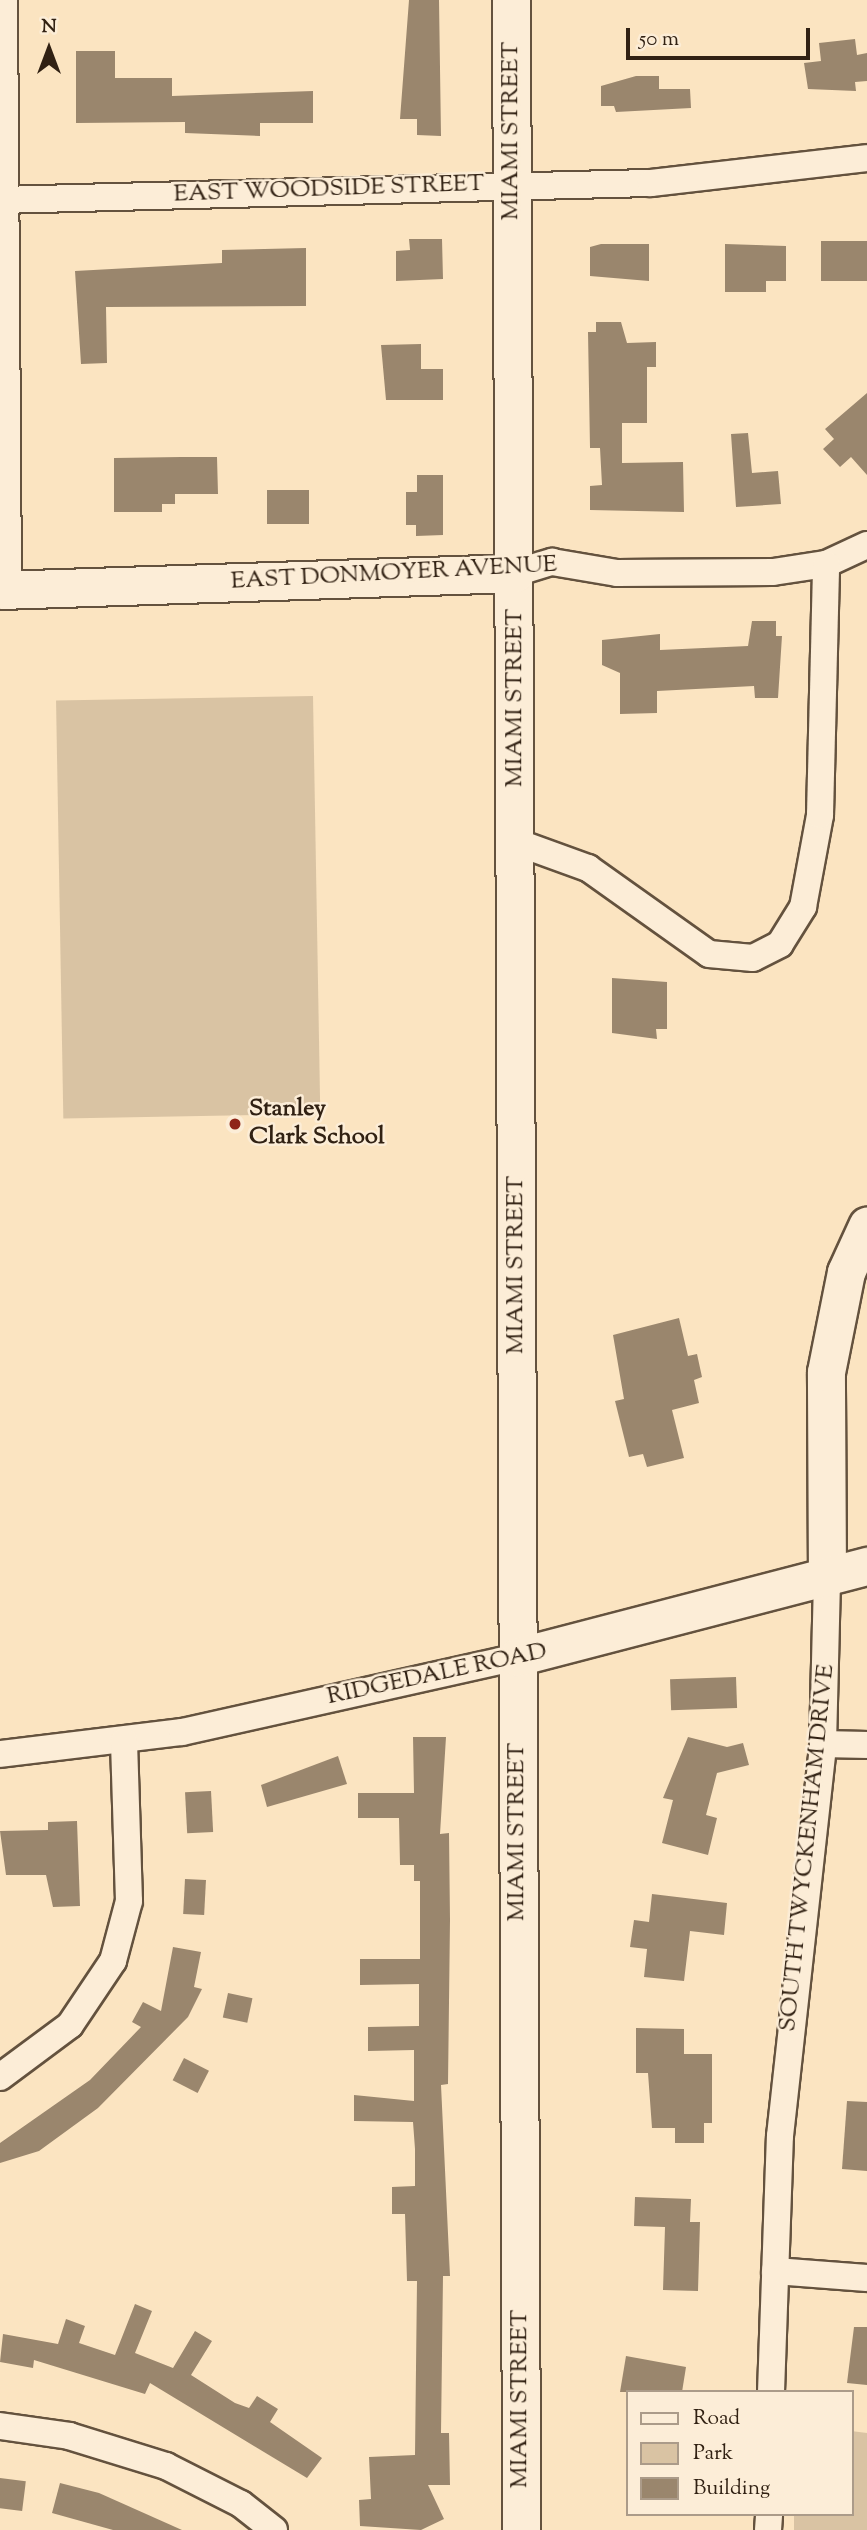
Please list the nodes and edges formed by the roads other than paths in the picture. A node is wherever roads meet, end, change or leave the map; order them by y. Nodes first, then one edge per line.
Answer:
1 (4, 0) edge
2 (512, 0) edge
3 (867, 158) edge
4 (512, 185) junction
5 (3, 200) edge
6 (867, 545) edge
7 (826, 564) junction
8 (515, 573) junction
9 (4, 590) edge
10 (516, 842) junction
11 (867, 1226) edge
12 (867, 1566) edge
13 (827, 1578) junction
14 (517, 1657) junction
15 (124, 1741) junction
16 (823, 1744) junction
17 (867, 1745) edge
18 (0, 1754) edge
19 (0, 2077) edge
20 (775, 2271) junction
21 (867, 2278) edge
22 (771, 2390) edge
23 (0, 2426) edge
24 (274, 2530) edge
25 (521, 2530) edge

1 - 5 street
2 - 4 street, MIAMI STREET
3 - 4 street, EAST WOODSIDE STREET
4 - 5 street, EAST WOODSIDE STREET
4 - 8 street, MIAMI STREET
5 - 9 street
6 - 7 street, EAST DONMOYER AVENUE
7 - 8 street, EAST DONMOYER AVENUE
7 - 10 street
8 - 9 street, EAST DONMOYER AVENUE
8 - 10 street, MIAMI STREET
10 - 14 street, MIAMI STREET
11 - 13 street, SOUTH TWYCKENHAM DRIVE
12 - 13 street, RIDGEDALE ROAD
13 - 14 street, RIDGEDALE ROAD
13 - 16 street, SOUTH TWYCKENHAM DRIVE
14 - 15 street, RIDGEDALE ROAD
14 - 25 street, MIAMI STREET
15 - 18 street, RIDGEDALE ROAD
15 - 19 street
16 - 17 street
16 - 20 street, SOUTH TWYCKENHAM DRIVE
20 - 21 street
20 - 22 street, SOUTH TWYCKENHAM DRIVE
23 - 24 street

